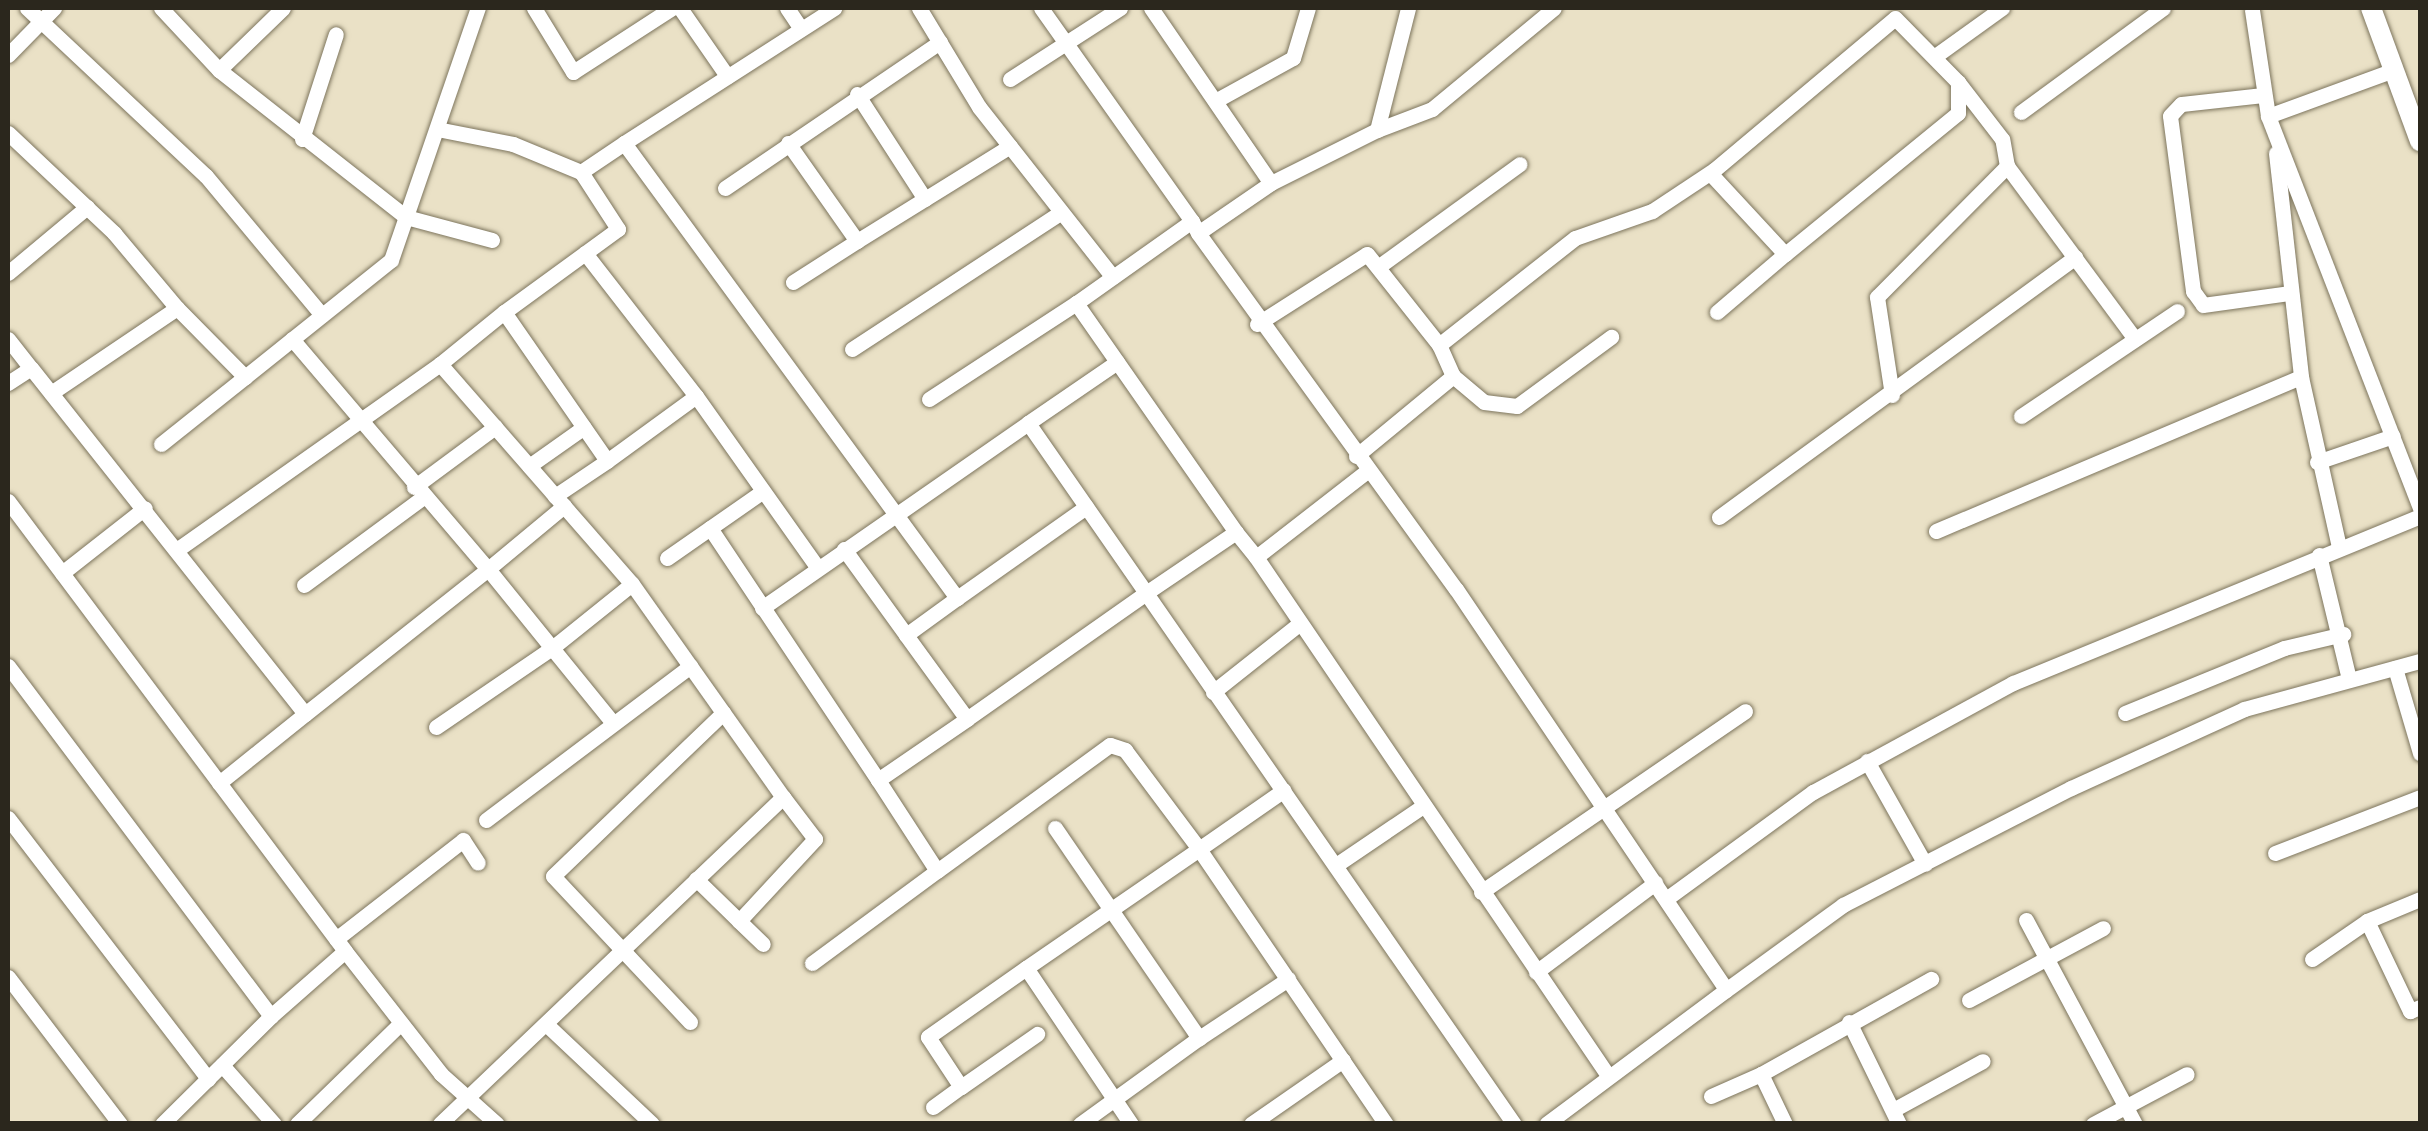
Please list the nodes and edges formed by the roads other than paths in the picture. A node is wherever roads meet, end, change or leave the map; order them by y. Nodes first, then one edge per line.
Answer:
1 (27, 8) edge
2 (54, 8) edge
3 (161, 8) edge
4 (478, 8) edge
5 (534, 8) edge
6 (676, 8) edge
7 (787, 8) edge
8 (834, 8) edge
9 (919, 8) edge
10 (1041, 8) edge
11 (1120, 8) edge
12 (1151, 8) edge
13 (1308, 8) edge
14 (1408, 8) edge
15 (1554, 8) edge
16 (2002, 8) edge
17 (2164, 8) edge
18 (2371, 8) edge
19 (277, 10) edge
20 (2252, 10) dead end
21 (1892, 12) edge
22 (41, 21) junction
23 (801, 29) junction
24 (336, 34) dead end
25 (940, 42) junction
26 (1066, 43) junction
27 (1938, 54) junction
28 (8, 55) edge
29 (219, 70) junction
30 (2394, 70) junction
31 (727, 76) junction
32 (1010, 79) dead end
33 (1958, 82) junction
34 (857, 94) junction
35 (2263, 95) junction
36 (1215, 102) junction
37 (2021, 112) dead end
38 (2268, 116) junction
39 (437, 129) junction
40 (1376, 130) junction
41 (8, 133) edge
42 (302, 138) junction
43 (2276, 139) junction
44 (2420, 142) edge
45 (624, 143) junction
46 (788, 143) junction
47 (1010, 146) junction
48 (1520, 164) dead end
49 (2007, 166) junction
50 (581, 172) junction
51 (1710, 172) junction
52 (1272, 183) junction
53 (725, 188) dead end
54 (925, 199) junction
55 (87, 207) junction
56 (1062, 212) junction
57 (406, 216) junction
58 (1195, 227) junction
59 (492, 240) dead end
60 (856, 242) junction
61 (585, 253) junction
62 (1785, 254) junction
63 (2074, 257) junction
64 (1378, 267) junction
65 (8, 273) edge
66 (1113, 277) junction
67 (793, 282) dead end
68 (2290, 294) junction
69 (1076, 303) junction
70 (176, 308) junction
71 (2178, 311) dead end
72 (504, 312) junction
73 (1717, 312) dead end
74 (322, 315) junction
75 (1257, 324) junction
76 (1611, 336) dead end
77 (8, 339) edge
78 (292, 339) junction
79 (2135, 339) junction
80 (1439, 345) junction
81 (852, 349) dead end
82 (1117, 362) junction
83 (440, 364) junction
84 (31, 368) junction
85 (1453, 376) junction
86 (245, 377) junction
87 (2301, 377) junction
88 (8, 383) edge
89 (51, 393) junction
90 (1892, 394) junction
91 (696, 396) junction
92 (929, 399) dead end
93 (2021, 416) dead end
94 (360, 422) junction
95 (1028, 423) junction
96 (495, 428) junction
97 (584, 428) junction
98 (2393, 436) junction
99 (161, 444) dead end
100 (1356, 456) junction
101 (608, 461) junction
102 (2317, 462) junction
103 (529, 466) junction
104 (1366, 471) junction
105 (763, 491) junction
106 (418, 492) junction
107 (8, 500) edge
108 (559, 501) junction
109 (1086, 507) junction
110 (2420, 507) edge
111 (145, 508) junction
112 (894, 513) junction
113 (2420, 516) edge
114 (1719, 517) dead end
115 (710, 528) junction
116 (1936, 531) dead end
117 (1236, 532) junction
118 (2339, 547) junction
119 (844, 549) junction
120 (178, 550) junction
121 (2319, 555) junction
122 (1256, 557) junction
123 (668, 558) dead end
124 (818, 568) junction
125 (488, 569) junction
126 (62, 574) junction
127 (304, 584) dead end
128 (632, 584) junction
129 (1146, 592) junction
130 (957, 598) junction
131 (762, 608) junction
132 (1300, 623) junction
133 (2343, 634) junction
134 (906, 635) junction
135 (552, 648) junction
136 (2420, 662) edge
137 (8, 666) edge
138 (690, 666) junction
139 (2395, 668) junction
140 (2349, 679) junction
141 (1213, 692) junction
142 (1745, 711) dead end
143 (723, 713) junction
144 (2125, 713) dead end
145 (305, 714) junction
146 (967, 719) junction
147 (613, 722) junction
148 (436, 727) dead end
149 (2420, 753) edge
150 (1867, 761) junction
151 (878, 780) junction
152 (219, 782) junction
153 (1284, 790) junction
154 (783, 797) junction
155 (2420, 797) edge
156 (1423, 806) junction
157 (1601, 810) junction
158 (8, 818) edge
159 (486, 820) dead end
160 (1055, 828) dead end
161 (1199, 849) junction
162 (2275, 853) dead end
163 (478, 863) dead end
164 (1925, 864) junction
165 (1336, 865) junction
166 (937, 870) junction
167 (696, 879) junction
168 (1655, 883) junction
169 (1481, 892) junction
170 (1666, 899) junction
171 (2420, 899) edge
172 (1112, 910) junction
173 (2026, 920) dead end
174 (2367, 921) junction
175 (739, 922) junction
176 (2104, 928) dead end
177 (763, 944) dead end
178 (340, 945) junction
179 (622, 952) junction
180 (2046, 958) junction
181 (2312, 959) dead end
182 (812, 964) dead end
183 (1026, 968) junction
184 (1536, 972) junction
185 (8, 977) edge
186 (1932, 979) dead end
187 (1288, 980) junction
188 (1726, 990) junction
189 (1968, 1000) dead end
190 (2420, 1007) edge
191 (271, 1016) junction
192 (690, 1022) dead end
193 (1849, 1022) junction
194 (402, 1023) junction
195 (546, 1024) junction
196 (1037, 1034) dead end
197 (1199, 1038) junction
198 (1343, 1060) junction
199 (1983, 1062) dead end
200 (222, 1065) junction
201 (1761, 1074) junction
202 (2187, 1074) dead end
203 (1609, 1077) junction
204 (208, 1079) junction
205 (961, 1088) junction
206 (1711, 1096) dead end
207 (468, 1098) junction
208 (1113, 1099) junction
209 (2126, 1106) junction
210 (933, 1108) dead end
211 (1896, 1117) edge
212 (120, 1124) edge
213 (162, 1124) edge
214 (274, 1124) edge
215 (297, 1124) edge
216 (440, 1124) edge
217 (496, 1124) edge
218 (652, 1124) edge
219 (1080, 1124) edge
220 (1131, 1124) edge
221 (1250, 1124) edge
222 (1386, 1124) edge
223 (1514, 1124) edge
224 (1546, 1124) edge
225 (1785, 1124) edge
226 (2094, 1124) edge
227 (2135, 1124) edge

1 - 22 street
2 - 22 street
3 - 29 street
4 - 39 street
5 - 6 street
6 - 31 street
7 - 23 street
8 - 23 street
9 - 25 street
10 - 26 street
11 - 26 street
12 - 36 street
13 - 36 street
14 - 40 street
15 - 40 street
16 - 27 street
17 - 37 street
18 - 30 main road
19 - 29 street
20 - 35 street
21 - 27 street
21 - 51 street
22 - 28 street
22 - 74 street
23 - 31 street
24 - 42 street
25 - 34 street
25 - 47 street
26 - 32 street
26 - 58 street
27 - 33 street
29 - 42 street
30 - 38 street
30 - 44 main road
31 - 45 street
33 - 49 street
33 - 62 street
34 - 46 street
34 - 54 street
35 - 38 street
35 - 68 street
36 - 52 street
38 - 43 street
39 - 50 street
39 - 57 street
40 - 52 street
41 - 55 street
42 - 57 street
43 - 68 street
43 - 98 street
45 - 50 street
45 - 112 street
46 - 53 street
46 - 60 street
47 - 54 street
47 - 56 street
48 - 64 street
49 - 63 street
49 - 90 street
50 - 61 street
51 - 62 street
51 - 80 street
52 - 58 street
54 - 60 street
55 - 65 street
55 - 70 street
56 - 66 street
56 - 81 street
57 - 59 street
57 - 74 street
58 - 66 street
58 - 75 street
60 - 67 street
61 - 72 street
61 - 91 street
62 - 73 street
63 - 79 street
63 - 90 street
64 - 75 street
64 - 80 street
66 - 69 street
68 - 87 street
69 - 82 street
69 - 92 street
70 - 86 street
70 - 89 street
71 - 79 street
72 - 83 street
72 - 97 street
74 - 78 street
75 - 100 street
76 - 85 street
77 - 84 street
78 - 86 street
78 - 94 street
79 - 93 street
80 - 85 street
82 - 95 street
82 - 117 street
83 - 94 street
83 - 96 street
84 - 88 street
84 - 89 street
85 - 100 street
86 - 99 street
87 - 102 street
87 - 116 street
89 - 111 street
90 - 114 street
91 - 101 street
91 - 105 street
94 - 106 street
94 - 120 street
95 - 109 street
95 - 112 street
96 - 103 street
96 - 106 street
97 - 101 street
97 - 103 street
98 - 102 street
98 - 110 street
100 - 104 street
101 - 108 street
102 - 118 street
103 - 108 street
104 - 122 street
104 - 157 street
105 - 115 street
105 - 124 street
106 - 125 street
106 - 127 street
107 - 126 street
108 - 125 street
108 - 128 street
109 - 129 street
109 - 130 street
111 - 120 street
111 - 126 street
112 - 119 street
112 - 130 street
113 - 118 street
115 - 123 street
115 - 131 street
117 - 122 street
117 - 129 street
118 - 121 street
119 - 124 street
119 - 134 street
120 - 145 street
121 - 133 street
121 - 150 street
122 - 132 street
124 - 131 street
125 - 135 street
125 - 145 street
126 - 152 street
128 - 135 street
128 - 138 street
129 - 141 street
129 - 146 street
130 - 134 street
131 - 151 street
132 - 141 street
132 - 156 street
133 - 140 street
133 - 144 street
134 - 146 street
135 - 147 street
135 - 148 street
136 - 139 street
137 - 191 street
138 - 143 street
138 - 147 street
139 - 140 street
139 - 149 street
140 - 164 street
141 - 153 street
142 - 157 street
143 - 154 street
143 - 179 street
145 - 152 street
146 - 151 street
147 - 159 street
150 - 164 street
150 - 170 street
151 - 166 street
152 - 178 street
153 - 161 street
153 - 165 street
154 - 167 street
154 - 175 street
155 - 162 street
156 - 165 street
156 - 169 street
157 - 168 street
157 - 169 street
158 - 204 street
160 - 172 street
161 - 166 street
161 - 172 street
161 - 187 street
163 - 178 street
164 - 188 street
165 - 223 street
166 - 182 street
167 - 175 street
167 - 179 street
168 - 170 street
168 - 184 street
169 - 184 street
170 - 188 street
171 - 174 street
172 - 183 street
172 - 197 street
173 - 180 street
174 - 181 street
174 - 190 street
175 - 177 street
176 - 180 street
178 - 191 street
178 - 194 street
179 - 192 street
179 - 195 street
180 - 189 street
180 - 209 street
183 - 205 street
183 - 208 street
184 - 203 street
185 - 212 street
186 - 193 street
187 - 197 street
187 - 198 street
188 - 203 street
191 - 200 street
193 - 201 street
193 - 211 street
194 - 207 street
194 - 215 street
195 - 207 street
195 - 218 street
196 - 205 street
197 - 208 street
198 - 221 street
198 - 222 street
199 - 211 street
200 - 204 street
200 - 214 street
201 - 206 street
201 - 225 street
202 - 209 street
203 - 224 street
204 - 213 street
205 - 210 street
207 - 216 street
207 - 217 street
208 - 219 street
208 - 220 street
209 - 226 street
209 - 227 street

